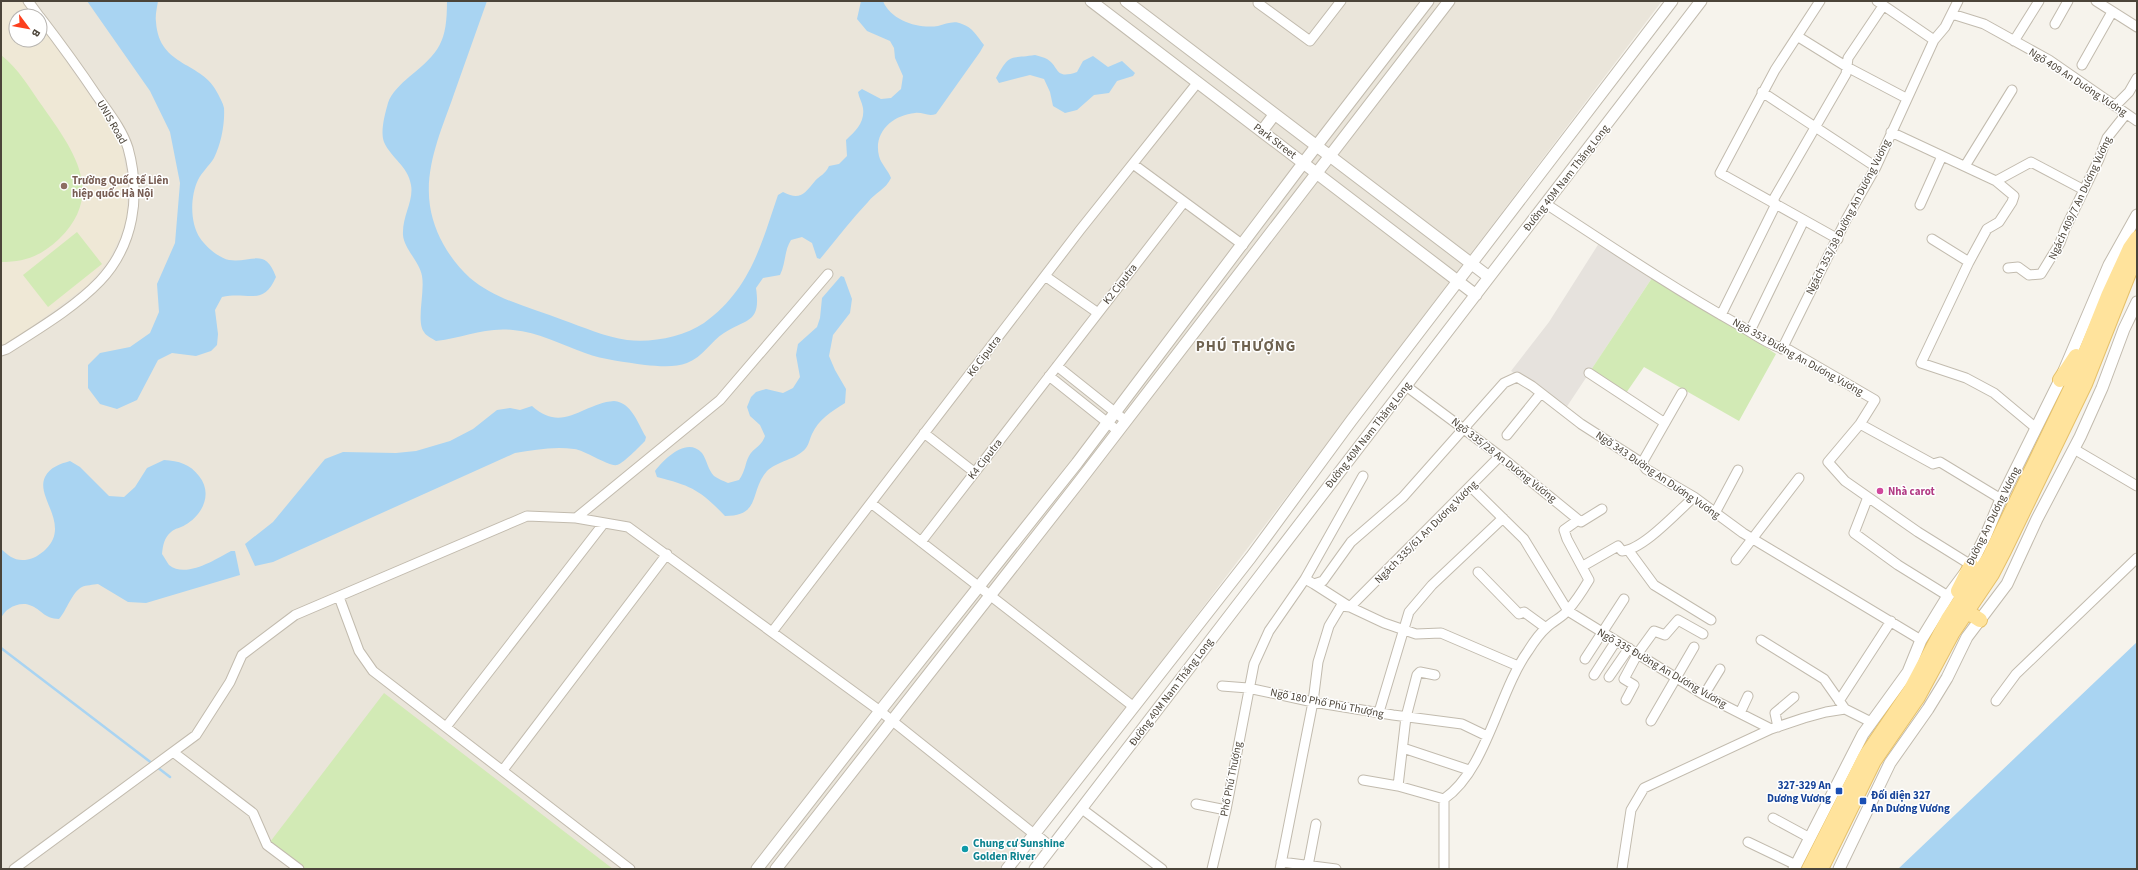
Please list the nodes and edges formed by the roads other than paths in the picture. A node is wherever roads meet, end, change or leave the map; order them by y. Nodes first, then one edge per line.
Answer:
1 (1091, 1) edge
2 (1126, 1) edge
3 (1260, 1) edge
4 (1341, 1) edge
5 (1428, 1) edge
6 (1449, 1) edge
7 (1672, 1) edge
8 (1702, 1) edge
9 (1820, 1) edge
10 (2039, 1) edge
11 (2068, 1) edge
12 (2097, 1) edge
13 (1956, 2) edge
14 (1880, 3) edge
15 (2112, 12) junction
16 (1952, 14) junction
17 (2055, 24) dead end
18 (2137, 27) edge
19 (48, 28) edge
20 (1797, 36) junction
21 (1934, 40) junction
22 (2014, 41) junction
23 (2082, 64) dead end
24 (1847, 67) junction
25 (2137, 78) edge
26 (1198, 82) junction
27 (2012, 90) dead end
28 (1762, 92) junction
29 (1906, 98) junction
30 (2115, 106) junction
31 (2126, 114) junction
32 (1274, 115) junction
33 (2137, 121) edge
34 (1817, 127) junction
35 (1262, 131) junction
36 (1891, 132) junction
37 (1316, 146) junction
38 (1329, 156) junction
39 (1942, 156) junction
40 (1304, 162) junction
41 (1133, 164) junction
42 (1965, 166) junction
43 (1876, 167) junction
44 (1317, 172) junction
45 (1996, 181) junction
46 (2084, 190) junction
47 (1184, 202) junction
48 (1774, 203) junction
49 (1546, 204) junction
50 (1920, 205) dead end
51 (2137, 216) edge
52 (1804, 220) junction
53 (2137, 238) edge
54 (1838, 239) junction
55 (1932, 239) dead end
56 (1242, 245) junction
57 (2137, 258) edge
58 (1969, 262) junction
59 (1472, 264) junction
60 (2008, 268) dead end
61 (828, 274) dead end
62 (1045, 276) junction
63 (1489, 277) junction
64 (1458, 281) junction
65 (1476, 295) junction
66 (2108, 296) junction
67 (2137, 302) edge
68 (1098, 313) junction
69 (1721, 315) junction
70 (1750, 331) junction
71 (1782, 349) junction
72 (1, 351) edge
73 (1057, 366) junction
74 (1589, 373) dead end
75 (1049, 376) junction
76 (2060, 380) junction
77 (1406, 386) junction
78 (1541, 393) junction
79 (1682, 393) dead end
80 (1115, 413) junction
81 (1126, 421) junction
82 (1108, 423) junction
83 (1665, 423) junction
84 (1860, 424) junction
85 (1465, 428) junction
86 (2036, 428) junction
87 (1118, 431) junction
88 (924, 433) junction
89 (1507, 435) dead end
90 (2074, 449) junction
91 (1500, 456) junction
92 (1642, 463) junction
93 (1738, 470) dead end
94 (974, 472) junction
95 (1363, 476) dead end
96 (1799, 478) dead end
97 (2137, 486) edge
98 (1471, 487) junction
99 (1694, 497) junction
100 (1868, 497) junction
101 (2002, 499) junction
102 (871, 503) junction
103 (1602, 509) dead end
104 (1715, 513) junction
105 (576, 518) junction
106 (1503, 518) junction
107 (1578, 520) junction
108 (604, 523) junction
109 (1752, 539) junction
110 (921, 542) junction
111 (1629, 551) junction
112 (667, 554) junction
113 (2137, 558) edge
114 (1736, 560) dead end
115 (1971, 565) junction
116 (1583, 566) junction
117 (1478, 572) dead end
118 (1305, 579) junction
119 (1314, 584) junction
120 (979, 588) junction
121 (989, 596) junction
122 (1948, 596) junction
123 (338, 597) junction
124 (1624, 599) dead end
125 (1350, 607) junction
126 (1568, 611) junction
127 (1966, 611) junction
128 (1711, 620) dead end
129 (1980, 620) junction
130 (1891, 622) junction
131 (1546, 628) junction
132 (1404, 629) junction
133 (772, 632) junction
134 (1602, 634) junction
135 (1703, 634) dead end
136 (1761, 640) dead end
137 (1616, 641) junction
138 (1927, 643) junction
139 (1694, 647) dead end
140 (1629, 648) junction
141 (1638, 653) junction
142 (1585, 659) dead end
143 (1518, 666) junction
144 (1720, 669) dead end
145 (1435, 675) dead end
146 (1594, 675) dead end
147 (1609, 677) dead end
148 (1676, 677) junction
149 (1222, 686) dead end
150 (1248, 688) junction
151 (1704, 694) junction
152 (1748, 696) dead end
153 (1794, 697) dead end
154 (1626, 700) dead end
155 (1840, 701) junction
156 (1996, 701) dead end
157 (1313, 702) junction
158 (1134, 707) junction
159 (1845, 709) junction
160 (880, 711) junction
161 (1379, 712) junction
162 (1740, 713) junction
163 (1406, 717) junction
164 (892, 720) junction
165 (1651, 721) dead end
166 (1871, 722) junction
167 (446, 727) junction
168 (1775, 728) junction
169 (1889, 729) junction
170 (1487, 736) junction
171 (1403, 748) junction
172 (173, 752) junction
173 (1870, 759) junction
174 (503, 770) junction
175 (1469, 770) junction
176 (1363, 780) dead end
177 (1398, 786) junction
178 (1444, 799) junction
179 (1196, 804) dead end
180 (1082, 809) junction
181 (1226, 810) junction
182 (1773, 818) dead end
183 (1316, 824) dead end
184 (1034, 834) junction
185 (1810, 838) junction
186 (1748, 842) dead end
187 (1052, 848) junction
188 (1280, 866) edge
189 (1308, 866) junction
190 (1800, 868) edge
191 (14, 869) edge
192 (299, 869) edge
193 (630, 869) edge
194 (757, 869) edge
195 (776, 869) edge
196 (1007, 869) edge
197 (1035, 869) edge
198 (1162, 869) edge
199 (1212, 869) edge
200 (1336, 869) edge
201 (1444, 869) edge
202 (1622, 869) edge
203 (1821, 869) edge
204 (1839, 869) edge

1 - 26 street, Park Street
2 - 32 street, Park Street
3 - 4 street
5 - 37 street
6 - 38 street
7 - 59 street, Đường 40M Nam Thăng Long
8 - 49 street, Đường 40M Nam Thăng Long
9 - 20 street
10 - 22 street
11 - 17 street
12 - 15 street
13 - 16 street, Ngách 353/38 Đường An Dương Vương
14 - 21 street
14 - 24 street
15 - 18 street
15 - 23 street
16 - 21 street, Ngách 353/38 Đường An Dương Vương
16 - 22 street, Ngõ 409 An Dương Vương
19 - 72 street, UNIS Road
20 - 24 street
20 - 28 street
21 - 29 street, Ngách 353/38 Đường An Dương Vương
22 - 30 street, Ngõ 409 An Dương Vương
24 - 29 street
24 - 34 street
25 - 30 street
26 - 35 street, Park Street
26 - 41 street, K6 Ciputra
27 - 42 street
28 - 34 street
28 - 48 street
29 - 36 street, Ngách 353/38 Đường An Dương Vương
30 - 31 street, Ngõ 409 An Dương Vương
31 - 33 street, Ngõ 409 An Dương Vương
31 - 46 street, Ngách 409/7 An Dương Vương
32 - 35 street
32 - 37 street, Park Street
34 - 43 street
34 - 48 street
35 - 40 street, Park Street
36 - 39 street
36 - 43 street, Ngách 353/38 Đường An Dương Vương
37 - 38 street, Park Street
37 - 40 street
38 - 44 street
38 - 59 street, Park Street
39 - 42 street
39 - 50 street
40 - 44 street, Park Street
40 - 56 street
41 - 47 street
41 - 62 street, K6 Ciputra
42 - 45 street
43 - 54 street, Ngách 353/38 Đường An Dương Vương
44 - 64 street, Park Street
44 - 81 street
45 - 46 street
45 - 58 street
46 - 60 street, Ngách 409/7 An Dương Vương
47 - 56 street
47 - 68 street, K2 Ciputra
48 - 52 street
48 - 69 street
49 - 63 street, Đường 40M Nam Thăng Long
49 - 69 street, Ngõ 353 Đường An Dương Vương
51 - 76 street, Đường An Dương Vương
52 - 54 street
52 - 70 street
53 - 66 main road, Đường An Dương Vương
54 - 71 street, Ngách 353/38 Đường An Dương Vương
55 - 58 street
56 - 80 street
57 - 127 main road, Đường An Dương Vương
58 - 86 street
59 - 63 street, Park Street
59 - 64 street, Đường 40M Nam Thăng Long
61 - 105 street
62 - 68 street
62 - 88 street, K6 Ciputra
63 - 65 street, Đường 40M Nam Thăng Long
64 - 65 street, Park Street
64 - 158 street, Đường 40M Nam Thăng Long
65 - 77 street, Đường 40M Nam Thăng Long
66 - 76 main road
66 - 138 main road, Đường An Dương Vương
67 - 90 street
68 - 73 street, K2 Ciputra
69 - 70 street, Ngõ 353 Đường An Dương Vương
70 - 71 street, Ngõ 353 Đường An Dương Vương
71 - 84 street, Ngõ 353 Đường An Dương Vương
73 - 75 street, K2 Ciputra
73 - 80 street
74 - 83 street
75 - 82 street
75 - 94 street, K4 Ciputra
76 - 86 street, Đường An Dương Vương
77 - 85 street, Ngõ 335/28 An Dương Vương
77 - 180 street, Đường 40M Nam Thăng Long
78 - 85 street, Ngõ 343 Đường An Dương Vương
78 - 89 street
78 - 92 street, Ngõ 343 Đường An Dương Vương
79 - 83 street
80 - 81 street
80 - 82 street
81 - 87 street
82 - 87 street
82 - 120 street
83 - 92 street
84 - 100 street, Ngõ 353 Đường An Dương Vương
84 - 101 street
85 - 91 street, Ngõ 335/28 An Dương Vương
85 - 119 street
86 - 101 street, Đường An Dương Vương
87 - 121 street
88 - 94 street
88 - 102 street, K6 Ciputra
90 - 97 street
90 - 129 street
91 - 98 street, Ngách 335/61 An Dương Vương
91 - 107 street, Ngõ 335/28 An Dương Vương
92 - 99 street, Ngõ 343 Đường An Dương Vương
93 - 104 street
94 - 110 street, K4 Ciputra
95 - 118 street, Phố Phú Thượng
96 - 109 street
98 - 106 street
98 - 125 street, Ngách 335/61 An Dương Vương
99 - 104 street, Ngõ 343 Đường An Dương Vương
99 - 111 street
100 - 115 street, Ngõ 353 Đường An Dương Vương
100 - 122 street
101 - 115 street, Đường An Dương Vương
102 - 110 street
102 - 133 street, K6 Ciputra
103 - 107 street
104 - 109 street, Ngõ 343 Đường An Dương Vương
105 - 108 street
105 - 123 street
106 - 126 street
106 - 132 street
107 - 116 street
108 - 112 street
108 - 167 street
109 - 114 street
109 - 130 street, Ngõ 343 Đường An Dương Vương
110 - 120 street
111 - 116 street
111 - 128 street
112 - 133 street
112 - 174 street
113 - 156 street
115 - 122 street, Đường An Dương Vương
115 - 138 main road
116 - 126 street
117 - 131 street
118 - 119 street
118 - 150 street, Phố Phú Thượng
119 - 125 street
120 - 121 street
120 - 160 street
121 - 158 street
121 - 164 street
122 - 138 street, Đường An Dương Vương
123 - 167 street
123 - 172 street
124 - 134 street
125 - 132 street
125 - 157 street, Ngách 335/61 An Dương Vương
126 - 131 street
126 - 134 street, Ngõ 335 Đường An Dương Vương
127 - 129 main road
127 - 169 main road, Đường An Dương Vương
129 - 204 street
130 - 138 street, Ngõ 343 Đường An Dương Vương
130 - 155 street
131 - 143 street
132 - 143 street
132 - 161 street
133 - 160 street
134 - 137 street, Ngõ 335 Đường An Dương Vương
134 - 142 street
135 - 141 street
136 - 155 street
137 - 140 street, Ngõ 335 Đường An Dương Vương
137 - 146 street
138 - 166 street, Đường An Dương Vương
138 - 169 main road, Đường An Dương Vương
139 - 148 street
140 - 141 street, Ngõ 335 Đường An Dương Vương
140 - 147 street
141 - 148 street, Ngõ 335 Đường An Dương Vương
141 - 154 street
143 - 170 street
144 - 151 street
145 - 163 street
148 - 151 street, Ngõ 335 Đường An Dương Vương
148 - 165 street
149 - 150 street, Ngõ 180 Phố Phú Thượng
150 - 157 street, Ngõ 180 Phố Phú Thượng
150 - 181 street, Phố Phú Thượng
151 - 162 street, Ngõ 335 Đường An Dương Vương
152 - 162 street
153 - 168 street
155 - 159 street
157 - 161 street, Ngõ 180 Phố Phú Thượng
157 - 188 street
158 - 184 street, Đường 40M Nam Thăng Long
159 - 166 street
159 - 168 street
160 - 164 street
160 - 194 street
161 - 163 street, Ngõ 180 Phố Phú Thượng
162 - 168 street, Ngõ 335 Đường An Dương Vương
163 - 170 street, Ngõ 180 Phố Phú Thượng
163 - 171 street
164 - 184 street
164 - 195 street
166 - 185 street, Đường An Dương Vương
167 - 174 street
168 - 202 street
169 - 173 main road, Đường An Dương Vương
170 - 175 street
171 - 175 street
171 - 177 street
172 - 191 street
172 - 192 street
173 - 190 main road, Đường An Dương Vương
173 - 203 main road, Đường An Dương Vương
174 - 193 street
175 - 178 street
176 - 177 street
177 - 178 street
178 - 201 street
179 - 181 street
180 - 187 street, Đường 40M Nam Thăng Long
180 - 198 street
181 - 199 street, Phố Phú Thượng
182 - 185 street
183 - 189 street
184 - 187 street
184 - 196 street, Đường 40M Nam Thăng Long
185 - 190 street, Đường An Dương Vương
186 - 190 street
187 - 197 street, Đường 40M Nam Thăng Long
188 - 189 street
189 - 200 street

